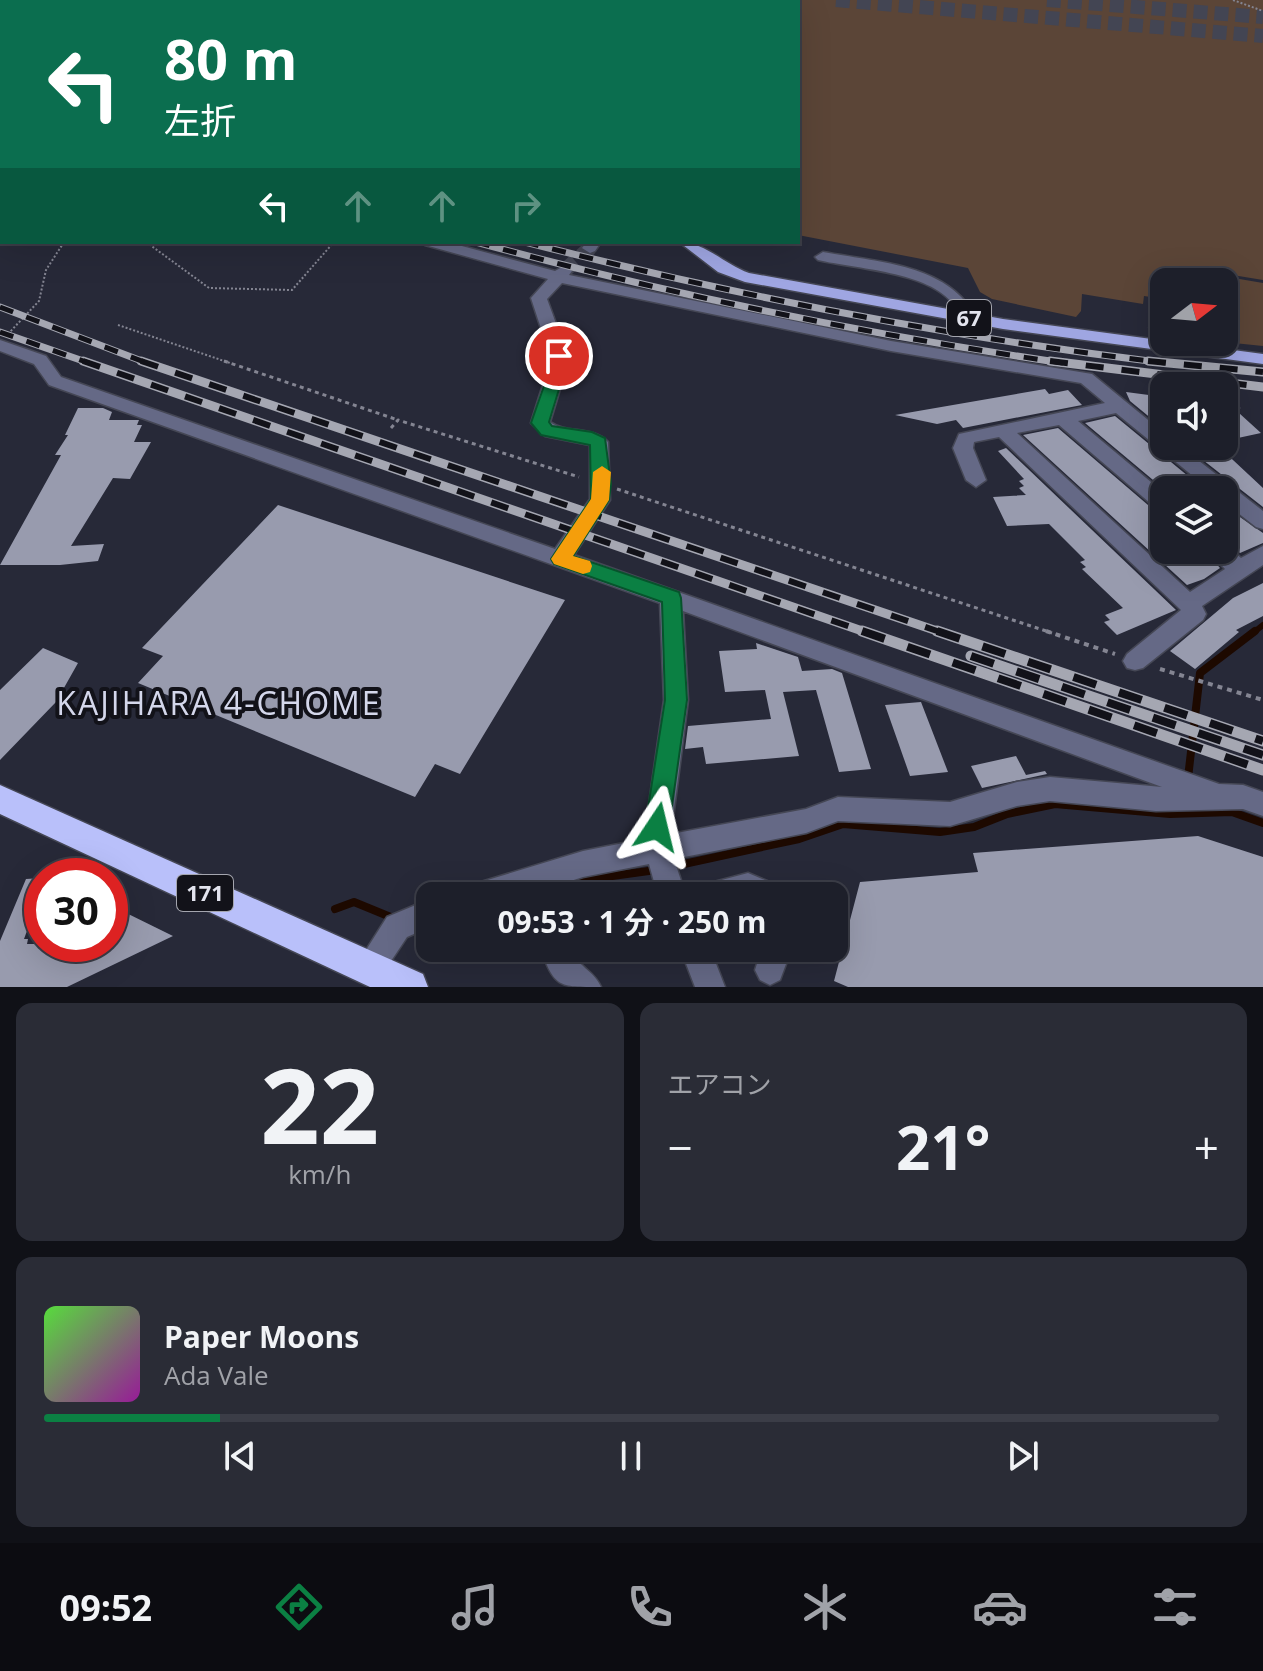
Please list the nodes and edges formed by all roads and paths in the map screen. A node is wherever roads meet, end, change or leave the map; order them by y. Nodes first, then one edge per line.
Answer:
1 (1233, 0) edge
2 (1263, 11) edge
3 (63, 244) edge
4 (149, 244) edge
5 (332, 244) edge
6 (438, 244) edge
7 (689, 244) edge
8 (823, 257) dead end
9 (561, 274) junction
10 (968, 318) junction
11 (118, 325) dead end
12 (1, 343) edge
13 (1263, 359) edge
14 (1120, 406) junction
15 (1063, 418) junction
16 (398, 420) junction
17 (391, 428) dead end
18 (1150, 428) edge
19 (1003, 431) junction
20 (1188, 460) edge
21 (1207, 476) edge
22 (976, 480) dead end
23 (602, 484) junction
24 (1150, 492) edge
25 (1238, 502) edge
26 (1263, 522) edge
27 (1263, 554) edge
28 (560, 559) junction
29 (1234, 564) edge
30 (1240, 569) junction
31 (671, 598) junction
32 (1189, 604) junction
33 (1135, 661) junction
34 (1263, 700) edge
35 (1191, 793) junction
36 (0, 799) edge
37 (1263, 804) edge
38 (658, 850) junction
39 (526, 882) edge
40 (668, 882) edge
41 (415, 919) edge
42 (560, 962) edge
43 (700, 962) edge
44 (369, 969) junction
45 (410, 987) edge
46 (586, 987) edge
47 (710, 987) edge

1 - 2 path
3 - 12 path
4 - 5 path
6 - 9 street
7 - 10 main road, 67
8 - 10 street
9 - 14 street
9 - 23 street
10 - 13 main road, 67
11 - 16 path
12 - 28 street
14 - 15 street
14 - 18 street
15 - 19 street
15 - 24 street
16 - 17 path
16 - 23 path
19 - 22 street
19 - 32 street
20 - 21 street
23 - 28 street
23 - 33 path
25 - 26 street
27 - 30 street
28 - 31 street
29 - 30 street
30 - 32 street
31 - 35 street
31 - 38 street
32 - 33 street
33 - 34 path
35 - 37 street
35 - 38 street
36 - 44 highway, 171
38 - 39 street
38 - 40 street
41 - 44 street
42 - 46 street
43 - 47 street
44 - 45 highway, 171

